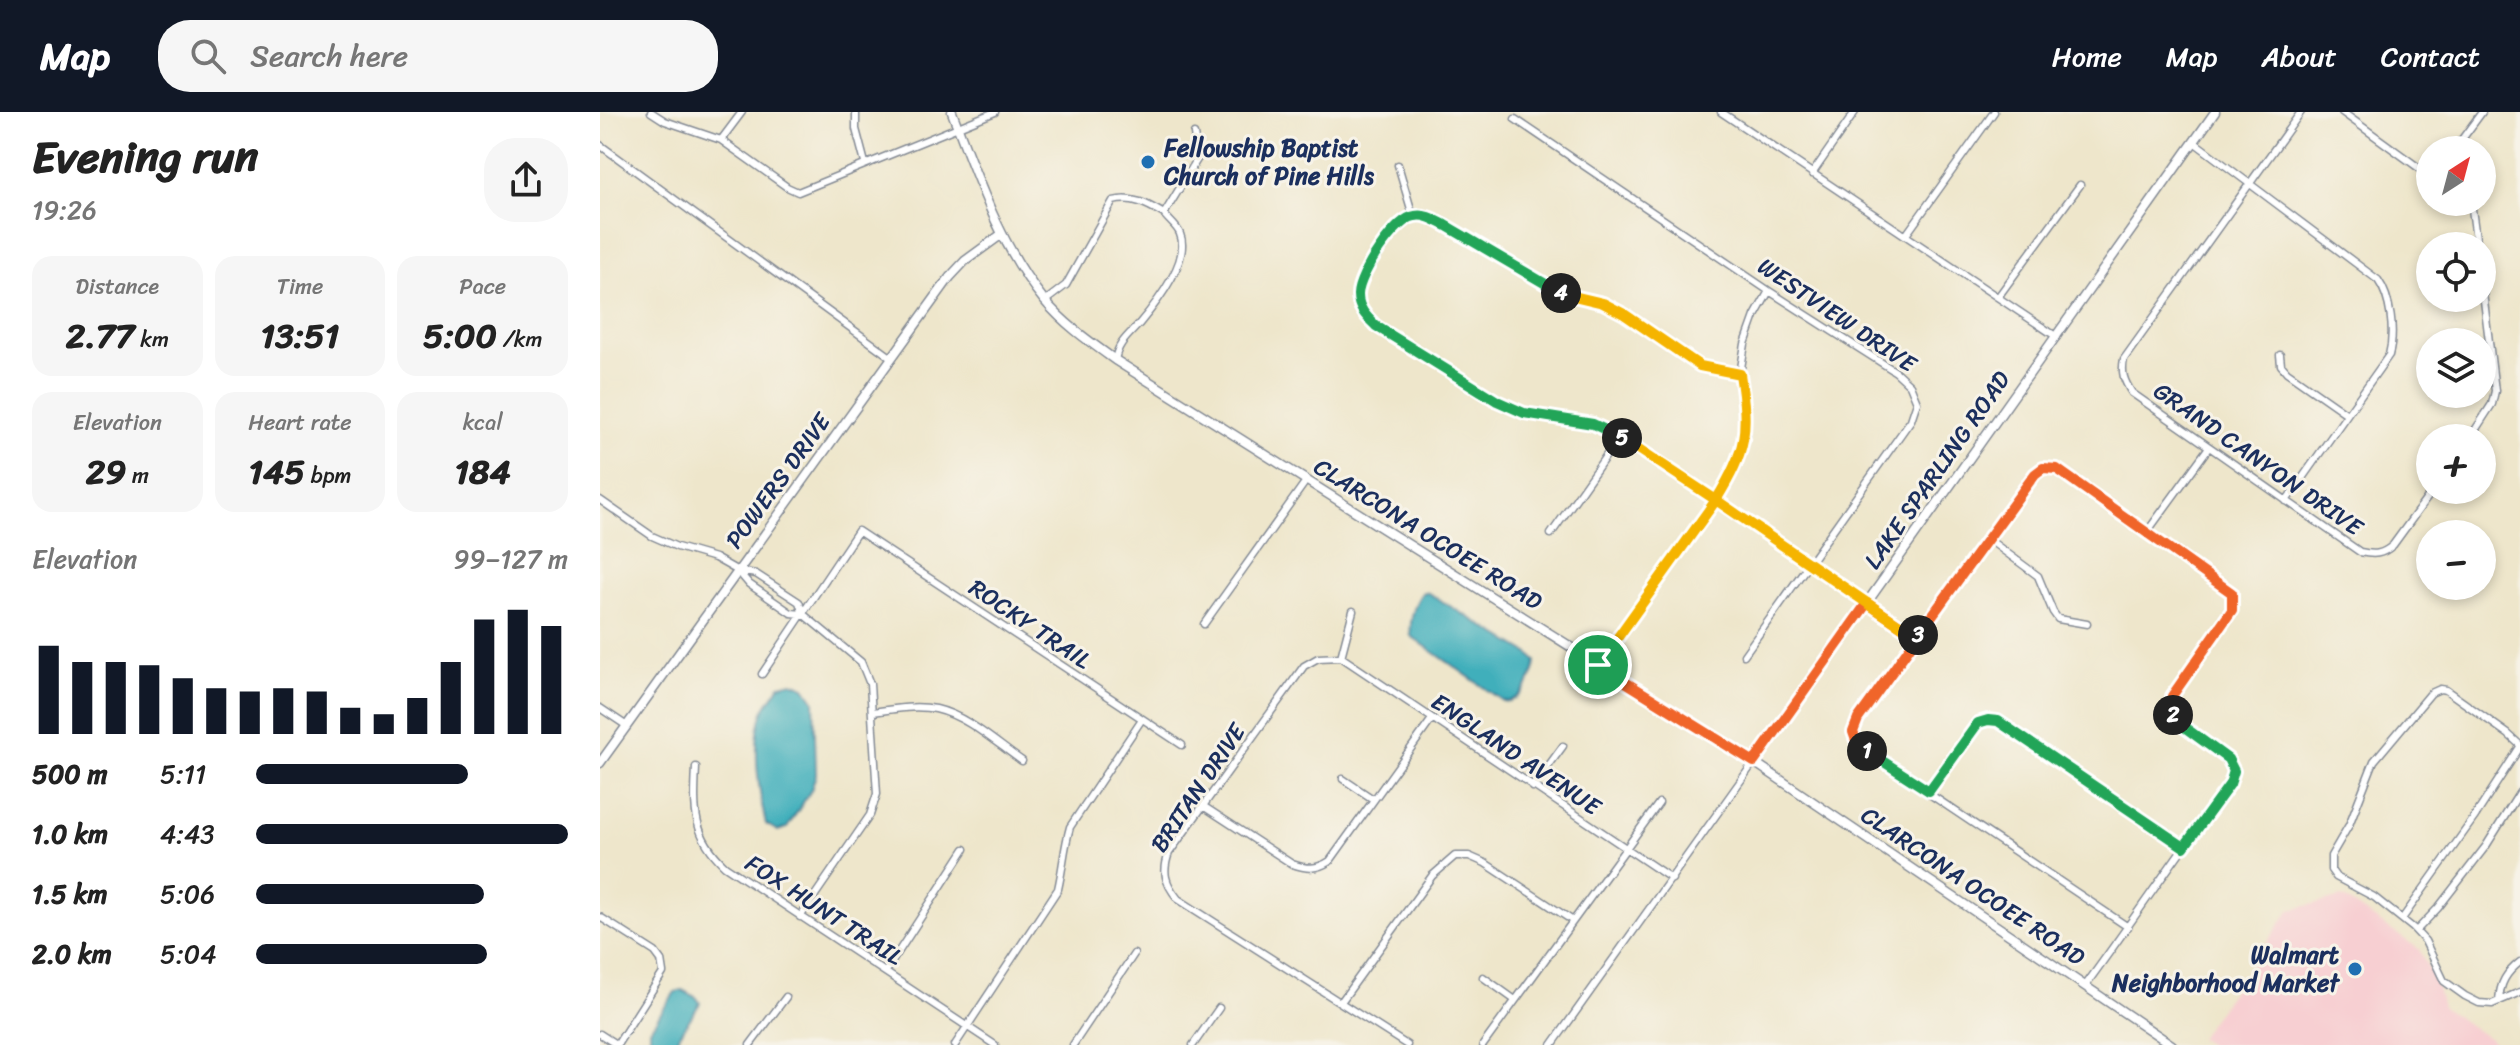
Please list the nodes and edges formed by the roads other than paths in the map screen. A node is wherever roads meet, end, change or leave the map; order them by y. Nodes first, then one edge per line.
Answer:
1 (651, 112) edge
2 (742, 112) edge
3 (856, 112) edge
4 (952, 112) edge
5 (995, 112) edge
6 (1721, 112) edge
7 (1855, 112) edge
8 (1994, 112) edge
9 (2215, 112) edge
10 (2301, 112) edge
11 (2342, 112) edge
12 (2482, 112) edge
13 (1515, 119) dead end
14 (958, 128) junction
15 (1194, 134) dead end
16 (2464, 136) edge
17 (721, 140) junction
18 (2194, 142) junction
19 (600, 145) edge
20 (865, 163) junction
21 (1398, 165) dead end
22 (2416, 166) edge
23 (1812, 174) junction
24 (2249, 183) junction
25 (2080, 185) dead end
26 (1164, 214) junction
27 (1413, 216) junction
28 (1002, 234) junction
29 (1906, 235) junction
30 (1769, 291) junction
31 (1998, 297) junction
32 (1045, 301) junction
33 (2485, 312) edge
34 (2057, 337) junction
35 (2280, 355) dead end
36 (892, 358) junction
37 (1115, 360) junction
38 (1740, 374) junction
39 (2347, 414) junction
40 (2479, 424) edge
41 (1620, 436) junction
42 (2209, 447) junction
43 (1306, 481) junction
44 (600, 500) edge
45 (1716, 500) junction
46 (2286, 501) junction
47 (2423, 504) edge
48 (2147, 532) junction
49 (1551, 534) dead end
50 (1988, 539) junction
51 (1810, 563) junction
52 (738, 571) junction
53 (1867, 603) junction
54 (1353, 611) dead end
55 (803, 614) junction
56 (1204, 624) dead end
57 (2087, 624) dead end
58 (1917, 637) junction
59 (1744, 655) dead end
60 (1341, 657) junction
61 (1598, 665) junction
62 (762, 674) dead end
63 (600, 708) edge
64 (873, 712) junction
65 (1142, 719) junction
66 (1432, 719) junction
67 (627, 726) junction
68 (1182, 745) dead end
69 (1563, 746) dead end
70 (2520, 746) edge
71 (1022, 761) dead end
72 (1754, 762) junction
73 (600, 763) edge
74 (696, 767) dead end
75 (1343, 779) dead end
76 (1533, 787) junction
77 (1929, 791) junction
78 (2520, 792) edge
79 (1373, 799) junction
80 (1659, 803) dead end
81 (1203, 806) junction
82 (2184, 847) junction
83 (965, 849) dead end
84 (1626, 850) junction
85 (1672, 879) junction
86 (600, 917) edge
87 (800, 917) junction
88 (2402, 919) junction
89 (1573, 921) junction
90 (2128, 927) junction
91 (2416, 931) junction
92 (1134, 954) dead end
93 (2520, 962) edge
94 (886, 971) junction
95 (1483, 977) dead end
96 (2085, 986) junction
97 (2520, 992) edge
98 (786, 997) dead end
99 (1515, 1000) junction
100 (2499, 1001) junction
101 (1341, 1002) junction
102 (1219, 1008) dead end
103 (967, 1027) junction
104 (600, 1034) edge
105 (617, 1045) edge
106 (750, 1045) edge
107 (955, 1045) edge
108 (995, 1045) edge
109 (1073, 1045) edge
110 (1193, 1045) edge
111 (1407, 1045) edge
112 (1483, 1045) edge
113 (1552, 1045) edge
114 (2172, 1045) edge

1 - 17 street
2 - 17 street
3 - 20 street
4 - 14 street, CLARCONA OCOEE ROAD
5 - 14 street
6 - 23 street
7 - 23 street
8 - 29 street
9 - 18 street, LAKE SPARLING ROAD
10 - 24 street, GRAND CANYON DRIVE
11 - 22 street
12 - 16 street
13 - 30 street, WESTVIEW DRIVE
14 - 20 street
14 - 28 street, CLARCONA OCOEE ROAD
15 - 26 street
17 - 20 street
18 - 24 street
18 - 34 street, LAKE SPARLING ROAD
19 - 36 street
21 - 27 street
23 - 29 street
24 - 39 street
24 - 42 street, GRAND CANYON DRIVE
25 - 31 street
26 - 32 street
26 - 37 street
27 - 38 street
27 - 41 street
28 - 32 street, CLARCONA OCOEE ROAD
28 - 36 street, POWERS DRIVE
29 - 31 street
30 - 38 street
30 - 51 street, WESTVIEW DRIVE
31 - 34 street
32 - 37 street, CLARCONA OCOEE ROAD
33 - 40 street
34 - 53 street, LAKE SPARLING ROAD
35 - 39 street
36 - 52 street, POWERS DRIVE
37 - 43 street, CLARCONA OCOEE ROAD
38 - 45 street
39 - 46 street
41 - 45 street
41 - 49 street
42 - 46 street, GRAND CANYON DRIVE
42 - 48 street
43 - 56 street
43 - 61 street, CLARCONA OCOEE ROAD
44 - 52 street
45 - 51 street
45 - 61 street
46 - 47 street, GRAND CANYON DRIVE
48 - 50 street
48 - 82 street
50 - 57 street
50 - 58 street
51 - 53 street
51 - 59 street, WESTVIEW DRIVE
52 - 55 street
52 - 55 street
52 - 67 street, POWERS DRIVE
53 - 58 street
53 - 72 street, LAKE SPARLING ROAD
54 - 60 street
55 - 62 street
55 - 64 street
55 - 65 street, ROCKY TRAIL
58 - 77 street
60 - 66 street, ENGLAND AVENUE
60 - 81 street, BRITAN DRIVE
61 - 72 street, CLARCONA OCOEE ROAD
63 - 67 street
64 - 71 street
64 - 87 street
65 - 68 street, ROCKY TRAIL
65 - 103 street
66 - 76 street, ENGLAND AVENUE
66 - 79 street
67 - 73 street, POWERS DRIVE
69 - 76 street
70 - 88 street
70 - 88 street
72 - 85 street, LAKE SPARLING ROAD
72 - 96 street, CLARCONA OCOEE ROAD
74 - 87 street, FOX HUNT TRAIL
75 - 79 street
76 - 84 street, ENGLAND AVENUE
77 - 82 street
77 - 90 street
78 - 91 street
79 - 81 street
80 - 84 street
81 - 101 street, BRITAN DRIVE
82 - 90 street
83 - 94 street
84 - 85 street, ENGLAND AVENUE
84 - 89 street
85 - 113 street, LAKE SPARLING ROAD
86 - 105 street
87 - 94 street, FOX HUNT TRAIL
88 - 91 street
89 - 99 street
89 - 101 street
90 - 96 street
91 - 100 street
92 - 109 street
93 - 100 street
94 - 103 street, FOX HUNT TRAIL
95 - 99 street
96 - 114 street, CLARCONA OCOEE ROAD
97 - 100 street
98 - 106 street
99 - 112 street
101 - 111 street, BRITAN DRIVE
102 - 110 street
103 - 107 street
103 - 108 street, FOX HUNT TRAIL
104 - 105 street

